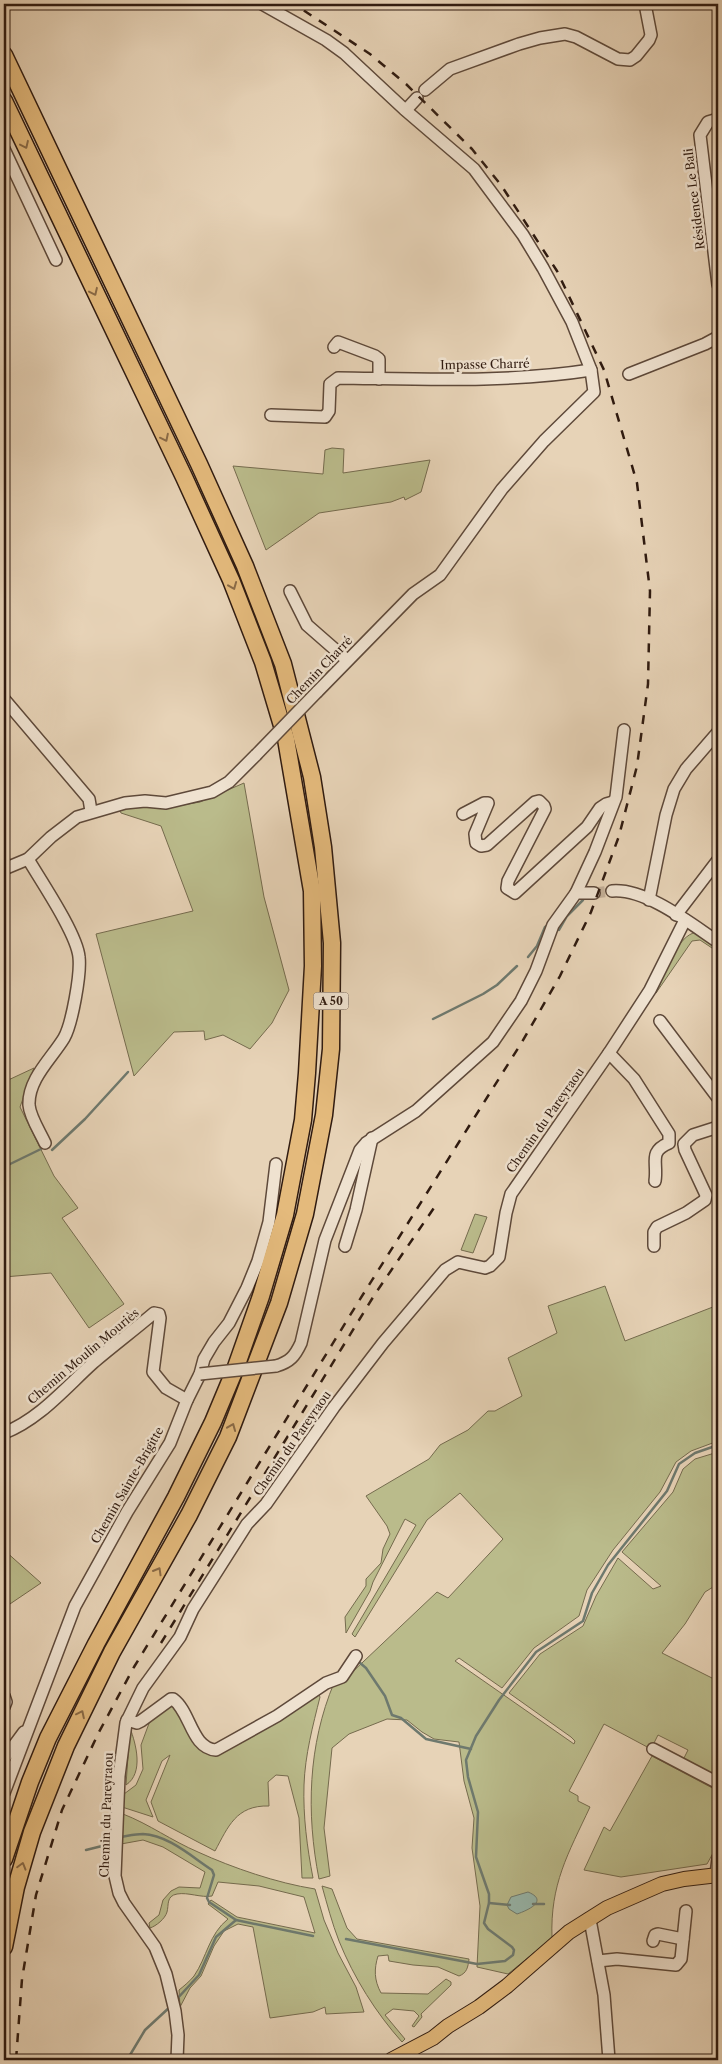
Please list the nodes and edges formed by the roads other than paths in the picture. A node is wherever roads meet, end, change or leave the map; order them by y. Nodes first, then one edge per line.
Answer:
1 (262, 4) edge
2 (645, 4) edge
3 (4, 55) edge
4 (4, 101) edge
5 (406, 110) junction
6 (718, 119) edge
7 (4, 149) edge
8 (56, 260) dead end
9 (718, 285) edge
10 (718, 337) edge
11 (334, 347) dead end
12 (591, 370) junction
13 (629, 374) dead end
14 (379, 379) junction
15 (272, 415) dead end
16 (290, 591) dead end
17 (348, 660) junction
18 (4, 699) edge
19 (624, 730) dead end
20 (718, 732) edge
21 (613, 802) junction
22 (92, 811) junction
23 (463, 814) dead end
24 (28, 860) junction
25 (718, 860) edge
26 (4, 869) edge
27 (612, 891) tunnel mouth
28 (576, 893) junction
29 (594, 893) tunnel mouth
30 (649, 900) junction
31 (681, 917) junction
32 (718, 942) edge
33 (660, 1021) dead end
34 (609, 1053) junction
35 (718, 1098) edge
36 (718, 1127) edge
37 (372, 1138) junction
38 (45, 1143) dead end
39 (276, 1164) dead end
40 (655, 1181) dead end
41 (345, 1246) dead end
42 (654, 1246) dead end
43 (200, 1374) junction
44 (187, 1400) junction
45 (4, 1433) edge
46 (356, 1656) dead end
47 (4, 1696) edge
48 (4, 1707) edge
49 (127, 1720) junction
50 (29, 1727) junction
51 (653, 1749) dead end
52 (4, 1759) edge
53 (718, 1783) edge
54 (4, 1793) edge
55 (718, 1858) edge
56 (4, 1859) edge
57 (717, 1875) edge
58 (686, 1912) dead end
59 (588, 1919) junction
60 (683, 1938) junction
61 (653, 1941) dead end
62 (4, 1947) edge
63 (598, 1961) junction
64 (388, 2059) edge
65 (177, 2060) edge
66 (609, 2060) edge

1 - 5 street
2 - 5 street
62 -> 3 highway, A 50
4 -> 56 highway, A 50
5 - 12 street
6 - 9 street, Résidence Le Bali
7 - 8 street
10 - 13 street
11 - 14 street
12 - 14 street, Impasse Charré
12 - 17 street, Chemin Charré
14 - 15 street, Impasse Charré
16 - 17 street
17 - 22 street, Chemin Charré, bridge
18 - 22 street
19 - 21 street
20 - 30 street
21 - 23 street
21 - 28 street
22 - 24 street, Chemin Charré
24 - 26 street, Chemin Charré
24 - 38 street
25 - 31 street, Chemin du Pareyraou
27 - 30 street
28 - 29 street
28 - 37 street
30 - 31 street
31 - 32 street
31 - 34 street, Chemin du Pareyraou
33 - 35 street
34 - 40 street
34 - 49 street, Chemin du Pareyraou
36 - 42 street
37 - 41 street
37 - 43 street, bridge
39 - 43 street, Chemin Sainte-Brigitte
43 - 44 street, Chemin Sainte-Brigitte
44 - 45 street, Chemin Moulin Mouriès
44 - 50 street, Chemin Sainte-Brigitte
46 - 49 street
47 - 48 street
49 - 65 street, Chemin du Pareyraou
50 - 52 street
50 - 54 street, Chemin Sainte-Brigitte
51 - 53 street
55 - 57 street
57 - 59 main road
58 - 60 street
59 - 63 street
59 - 64 main road
60 - 61 street
60 - 63 street
63 - 66 street

